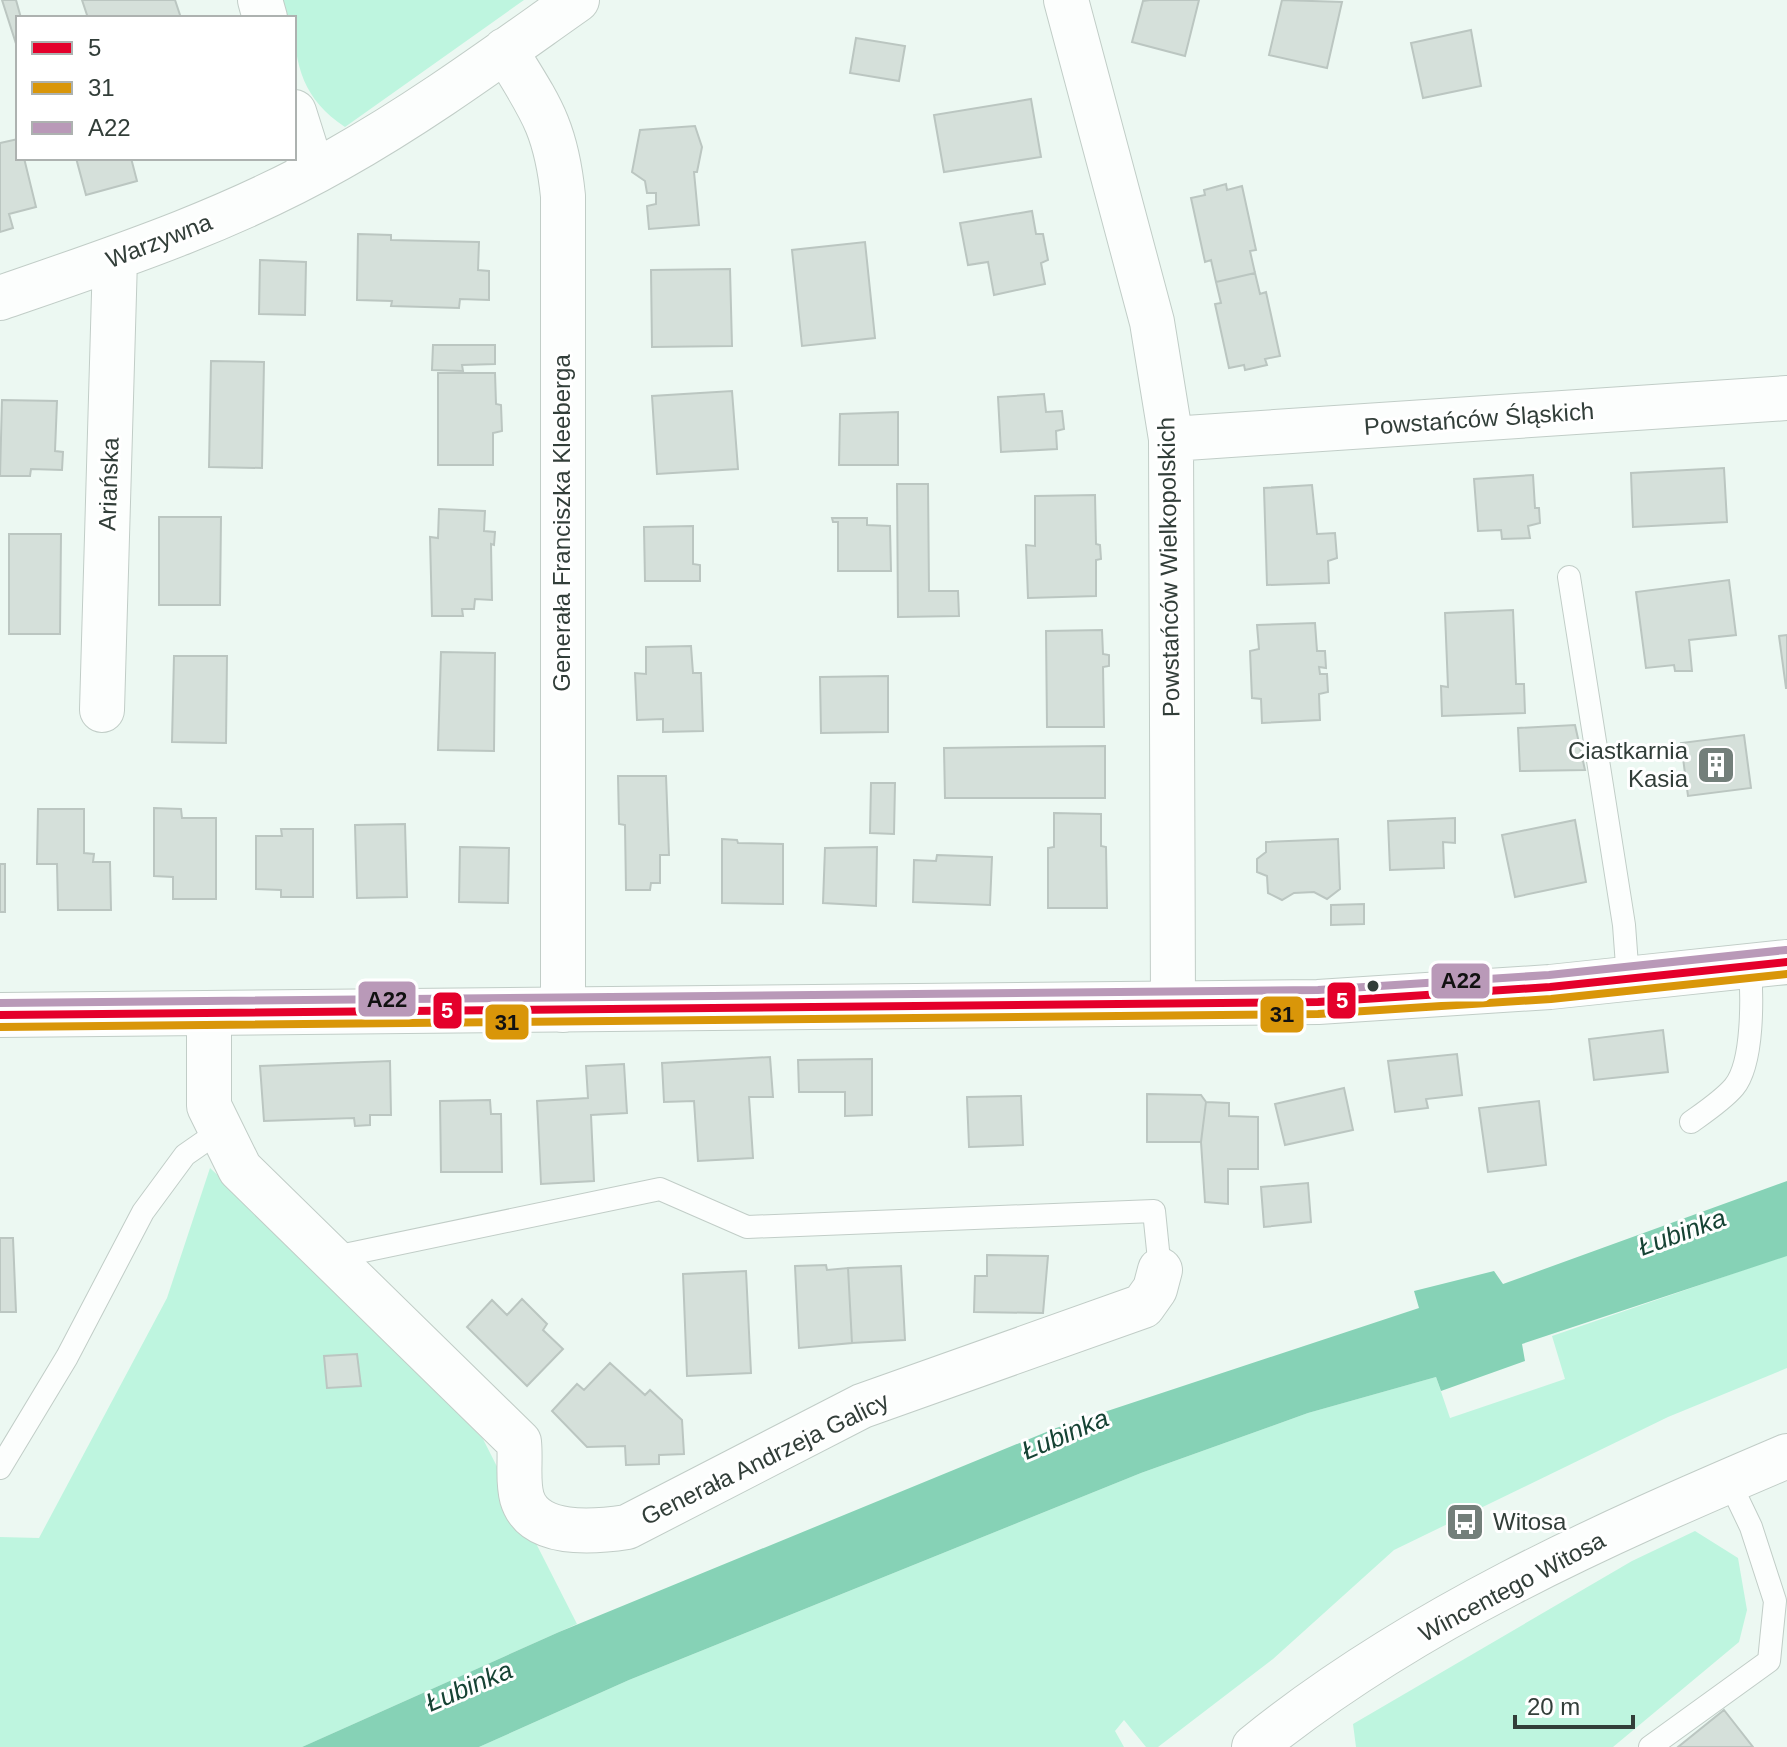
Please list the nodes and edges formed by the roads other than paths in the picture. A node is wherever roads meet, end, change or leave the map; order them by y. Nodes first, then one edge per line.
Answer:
1 (577, 0) edge
2 (1066, 0) edge
3 (505, 50) junction
4 (296, 118) edge
5 (313, 172) junction
6 (115, 259) junction
7 (0, 298) edge
8 (1787, 398) edge
9 (1171, 439) junction
10 (1569, 577) dead end
11 (102, 710) dead end
12 (1769, 964) edge
13 (1628, 979) junction
14 (1173, 1003) junction
15 (563, 1010) junction
16 (209, 1013) junction
17 (0, 1015) edge
18 (1691, 1122) dead end
19 (221, 1130) junction
20 (330, 1258) junction
21 (1160, 1270) joint
22 (1787, 1456) edge
23 (0, 1468) edge
24 (1729, 1481) junction
25 (1268, 1743) edge
26 (1650, 1747) edge

1 - 3 street, Warzywna
2 - 9 street, Powstańców Wielkopolskich
3 - 5 street, Warzywna
3 - 15 street, Generała Franciszka Kleeberga
4 - 5 street
5 - 6 street, Warzywna
6 - 7 street, Warzywna
6 - 11 street, Ariańska
8 - 9 street, Powstańców Śląskich
9 - 14 street, Powstańców Wielkopolskich
10 - 13 lane
12 - 13 street
12 - 18 lane
13 - 14 street
14 - 15 street
15 - 16 street
16 - 17 street
16 - 19 street, Generała Andrzeja Galicy
19 - 20 street, Generała Andrzeja Galicy
19 - 23 lane
20 - 21 lane
20 - 21 street, Generała Andrzeja Galicy
22 - 24 street, Wincentego Witosa
24 - 25 street, Wincentego Witosa
24 - 26 lane

